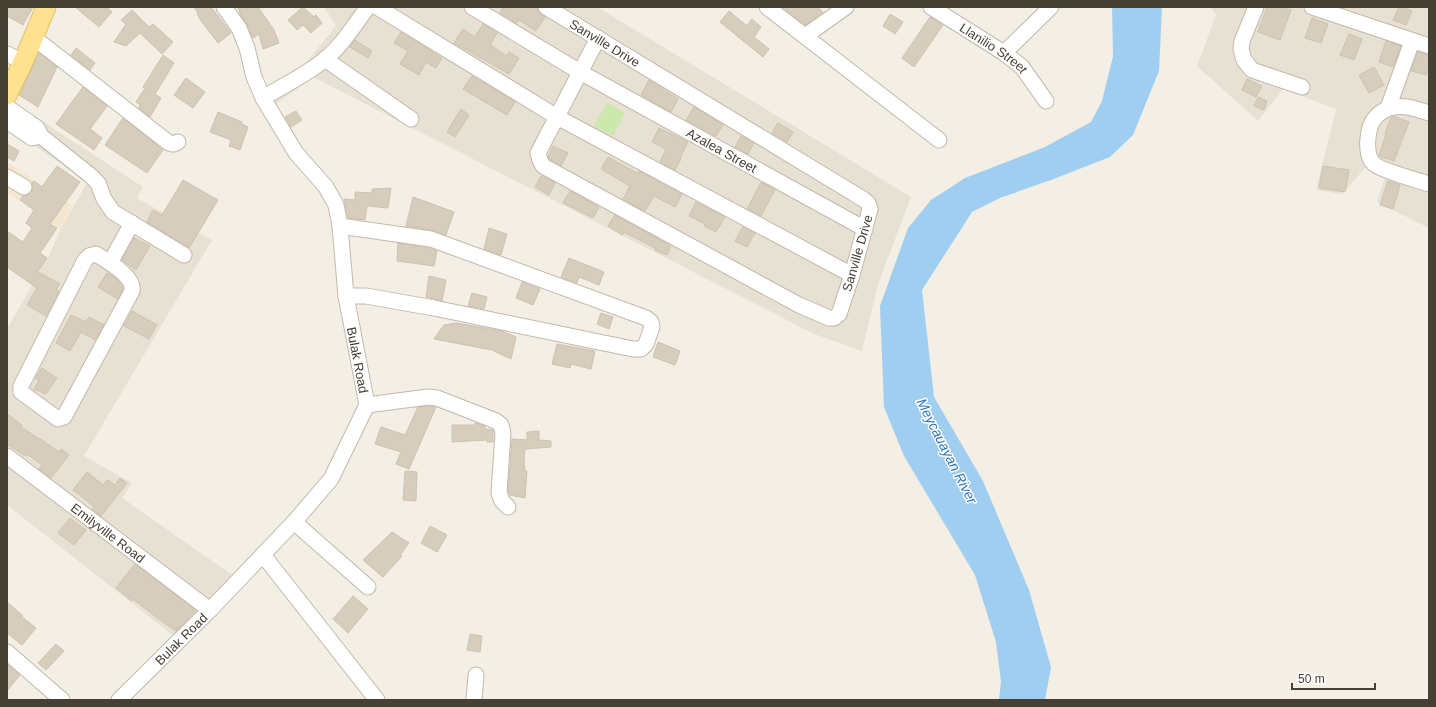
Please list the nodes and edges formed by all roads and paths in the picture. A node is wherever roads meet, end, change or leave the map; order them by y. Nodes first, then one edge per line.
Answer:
1 (46, 7) edge
2 (224, 7) edge
3 (368, 7) edge
4 (377, 7) edge
5 (472, 7) edge
6 (546, 7) edge
7 (767, 7) edge
8 (846, 7) edge
9 (930, 7) edge
10 (1051, 7) edge
11 (1256, 7) edge
12 (1312, 7) edge
13 (805, 36) junction
14 (33, 37) junction
15 (598, 38) junction
16 (1429, 46) edge
17 (1410, 47) dead end
18 (1004, 53) junction
19 (15, 58) edge
20 (325, 59) junction
21 (580, 72) junction
22 (1302, 87) dead end
23 (7, 95) edge
24 (263, 98) junction
25 (1046, 101) dead end
26 (7, 107) edge
27 (1388, 108) junction
28 (1429, 113) edge
29 (558, 117) junction
30 (411, 119) dead end
31 (7, 121) edge
32 (41, 136) junction
33 (939, 140) dead end
34 (178, 142) dead end
35 (7, 177) edge
36 (1429, 184) edge
37 (24, 187) dead end
38 (132, 224) junction
39 (340, 226) junction
40 (865, 229) junction
41 (184, 255) dead end
42 (110, 263) junction
43 (852, 275) junction
44 (346, 296) junction
45 (367, 405) junction
46 (7, 456) edge
47 (508, 507) dead end
48 (294, 522) junction
49 (261, 557) junction
50 (368, 587) dead end
51 (210, 610) junction
52 (7, 652) edge
53 (476, 675) dead end
54 (62, 700) edge
55 (119, 700) edge
56 (368, 700) edge
57 (377, 700) edge
58 (474, 700) edge

1 - 14 main road
2 - 24 street, Bulak Road
3 - 20 street
4 - 29 street
5 - 21 street, Azalea Street
6 - 15 street, Sanville Drive
7 - 13 street
8 - 13 street
9 - 18 street, Llanilio Street
10 - 18 street
11 - 22 street
12 - 16 street
13 - 33 street
14 - 19 main road
14 - 34 street
15 - 21 street
15 - 40 street, Sanville Drive
17 - 27 street
18 - 25 street, Llanilio Street
19 - 23 main road
20 - 24 street
20 - 30 street
21 - 29 street
21 - 40 street, Azalea Street
24 - 39 street, Bulak Road
26 - 32 street
27 - 28 street
27 - 36 street
29 - 43 street
29 - 43 street, Sanville Drive
31 - 32 street
32 - 38 street
35 - 37 street
38 - 41 street
38 - 42 street
39 - 44 street, Bulak Road
39 - 44 street
40 - 43 street, Sanville Drive
42 - 42 street
44 - 45 street, Bulak Road
45 - 47 street
45 - 48 street, Bulak Road
46 - 51 street, Emilyville Road
48 - 49 street, Bulak Road
48 - 50 street
49 - 51 street, Bulak Road
49 - 56 street
49 - 57 street
51 - 55 street, Bulak Road
52 - 54 street
53 - 58 street

